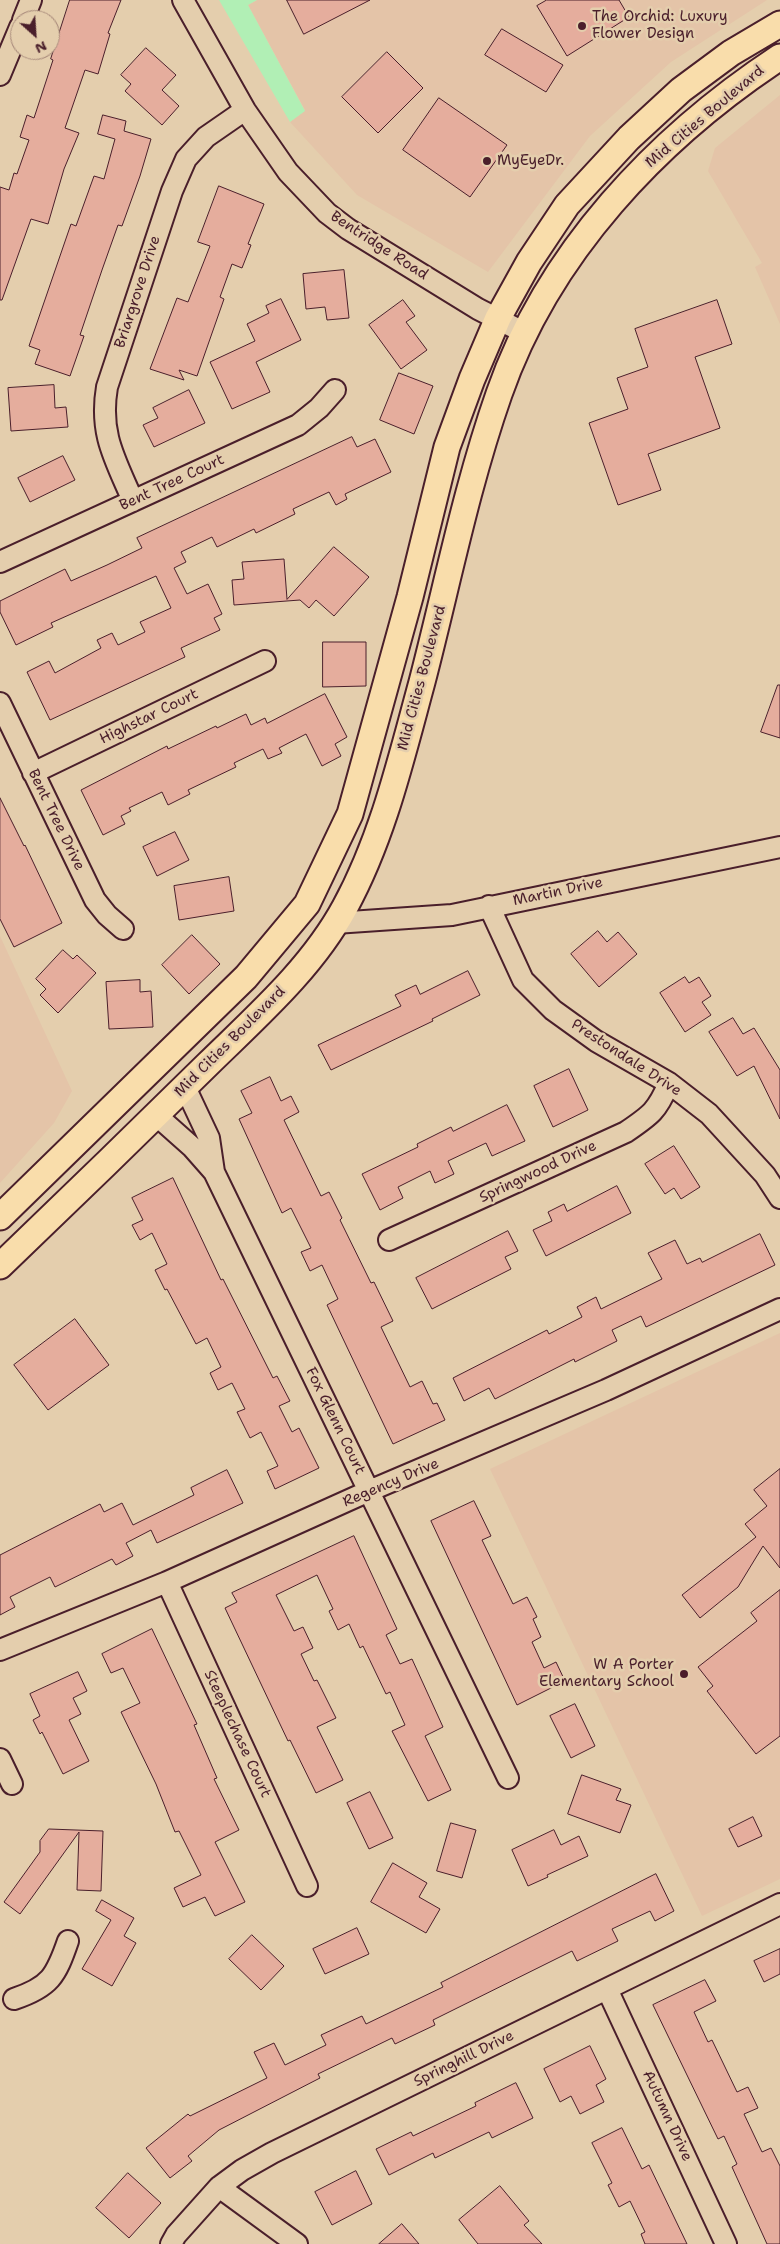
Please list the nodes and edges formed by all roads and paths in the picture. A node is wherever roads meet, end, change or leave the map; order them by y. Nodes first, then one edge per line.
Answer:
1 (183, 0) edge
2 (780, 24) edge
3 (10, 51) edge
4 (780, 57) edge
5 (708, 70) junction
6 (0, 75) edge
7 (245, 110) junction
8 (669, 143) junction
9 (498, 318) junction
10 (526, 333) junction
11 (336, 390) dead end
12 (133, 501) junction
13 (0, 562) edge
14 (265, 661) dead end
15 (0, 703) edge
16 (33, 773) junction
17 (355, 796) junction
18 (780, 847) edge
19 (489, 906) junction
20 (335, 923) junction
21 (124, 929) dead end
22 (669, 1083) junction
23 (185, 1087) junction
24 (156, 1115) junction
25 (214, 1172) junction
26 (780, 1198) edge
27 (0, 1217) edge
28 (388, 1240) dead end
29 (0, 1266) edge
30 (780, 1309) edge
31 (369, 1491) junction
32 (167, 1582) junction
33 (0, 1650) edge
34 (0, 1759) edge
35 (508, 1778) dead end
36 (12, 1784) dead end
37 (307, 1886) dead end
38 (780, 1904) edge
39 (68, 1941) dead end
40 (607, 1989) junction
41 (14, 1999) dead end
42 (219, 2187) junction
43 (171, 2244) edge
44 (297, 2244) edge
45 (726, 2244) edge

1 - 7 street, Bentridge Road
2 - 5 main road, Mid Cities Boulevard
3 - 6 street
4 - 8 main road, Mid Cities Boulevard
5 - 8 main road
5 - 9 main road, Mid Cities Boulevard
7 - 9 street, Bentridge Road
7 - 12 street, Briargrove Drive
8 - 10 main road, Mid Cities Boulevard
9 - 10 street, Bentridge Road
9 - 17 main road, Mid Cities Boulevard
10 - 20 main road, Mid Cities Boulevard
11 - 12 street, Bent Tree Court
12 - 13 street, Bent Tree Court
14 - 16 street, Highstar Court
15 - 16 street, Bent Tree Drive
16 - 21 street, Bent Tree Drive
17 - 20 main road
17 - 27 main road, Mid Cities Boulevard
18 - 19 street, Martin Drive
19 - 20 street, Martin Drive
19 - 22 street, Prestondale Drive
20 - 23 main road, Mid Cities Boulevard
22 - 26 street, Prestondale Drive
22 - 28 street, Springwood Drive
23 - 24 main road, Mid Cities Boulevard
23 - 25 street, Fox Glenn Court
24 - 25 street, Fox Glenn Court
24 - 29 main road, Mid Cities Boulevard
25 - 31 street, Fox Glenn Court
30 - 31 street, Regency Drive
31 - 32 street, Regency Drive
31 - 35 street, Fox Glenn Court
32 - 33 street, Regency Drive
32 - 37 street, Steeplechase Court
34 - 36 street
38 - 40 street, Springhill Drive
39 - 41 street
40 - 42 street, Springhill Drive
40 - 45 street, Autumn Drive
42 - 43 street, Springhill Drive
42 - 44 street

